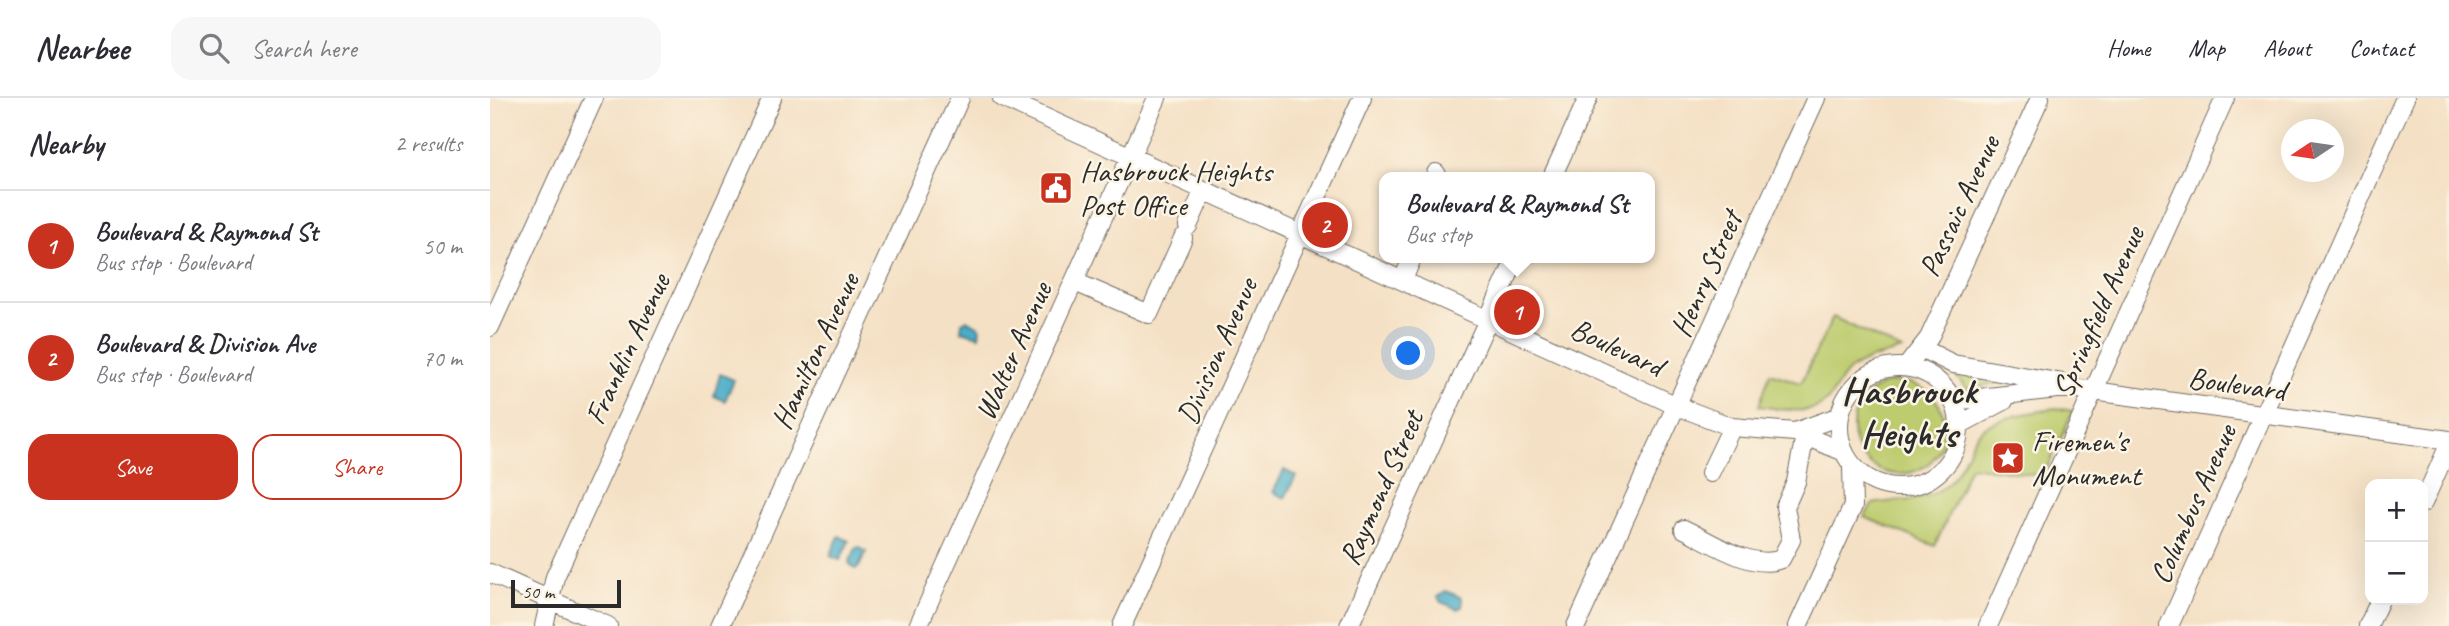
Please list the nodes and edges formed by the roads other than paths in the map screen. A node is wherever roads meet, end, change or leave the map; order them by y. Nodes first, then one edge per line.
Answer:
1 (594, 98) edge
2 (772, 98) edge
3 (960, 98) edge
4 (1002, 98) edge
5 (1157, 98) edge
6 (1362, 98) edge
7 (1588, 98) edge
8 (1816, 98) edge
9 (2040, 98) edge
10 (2225, 98) edge
11 (2405, 98) edge
12 (1131, 156) junction
13 (1554, 172) edge
14 (1204, 190) junction
15 (1300, 234) junction
16 (1410, 263) edge
17 (1514, 263) edge
18 (1402, 279) junction
19 (1075, 282) junction
20 (1489, 319) junction
21 (490, 327) edge
22 (1929, 345) junction
23 (1907, 366) junction
24 (1926, 373) junction
25 (2093, 392) junction
26 (2017, 395) junction
27 (1953, 401) junction
28 (1677, 406) junction
29 (1840, 416) junction
30 (2262, 416) junction
31 (1959, 425) junction
32 (1732, 427) junction
33 (1800, 433) junction
34 (2449, 442) edge
35 (1842, 451) junction
36 (1852, 467) junction
37 (1710, 473) dead end
38 (1885, 487) junction
39 (2428, 491) edge
40 (1853, 506) junction
41 (1684, 529) dead end
42 (490, 573) edge
43 (549, 599) junction
44 (2377, 605) edge
45 (544, 626) edge
46 (608, 626) edge
47 (720, 626) edge
48 (918, 626) edge
49 (1122, 626) edge
50 (1349, 626) edge
51 (1576, 626) edge
52 (1798, 626) edge
53 (1988, 626) edge
54 (2169, 626) edge
55 (2368, 626) edge

1 - 21 street
2 - 43 street, Franklin Avenue
3 - 47 street, Hamilton Avenue
4 - 12 street, Boulevard
5 - 12 street, Walter Avenue
6 - 15 street, Division Avenue
7 - 13 street
8 - 28 street, Henry Street
9 - 22 street, Passaic Avenue
10 - 25 street, Springfield Avenue
11 - 30 street, Columbus Avenue
12 - 14 street, Boulevard
12 - 19 street, Walter Avenue
14 - 15 street, Boulevard
14 - 19 street
15 - 18 street, Boulevard
15 - 49 street, Division Avenue
16 - 18 street
17 - 20 street, Raymond Street
18 - 20 street, Boulevard
19 - 48 street, Walter Avenue
20 - 28 street, Boulevard
20 - 50 street, Raymond Street
22 - 23 street, Passaic Avenue
22 - 24 street, Passaic Avenue
22 - 25 street
23 - 24 street
23 - 29 street
24 - 27 street
25 - 26 street, Boulevard
25 - 30 street, Boulevard
25 - 53 street, Springfield Avenue
26 - 27 street, Boulevard
26 - 31 street, Boulevard
27 - 31 street
28 - 32 street, Boulevard
28 - 51 street, Henry Street
29 - 33 street, Boulevard
29 - 35 street
30 - 34 street, Boulevard
30 - 54 street, Columbus Avenue
31 - 38 street
32 - 33 street, Boulevard
32 - 37 street
33 - 35 street, Boulevard
33 - 41 street
34 - 39 street
35 - 36 street
36 - 38 street
36 - 40 street
38 - 40 street
40 - 52 street
42 - 43 street
43 - 45 street, Franklin Avenue
43 - 46 street
44 - 55 street

